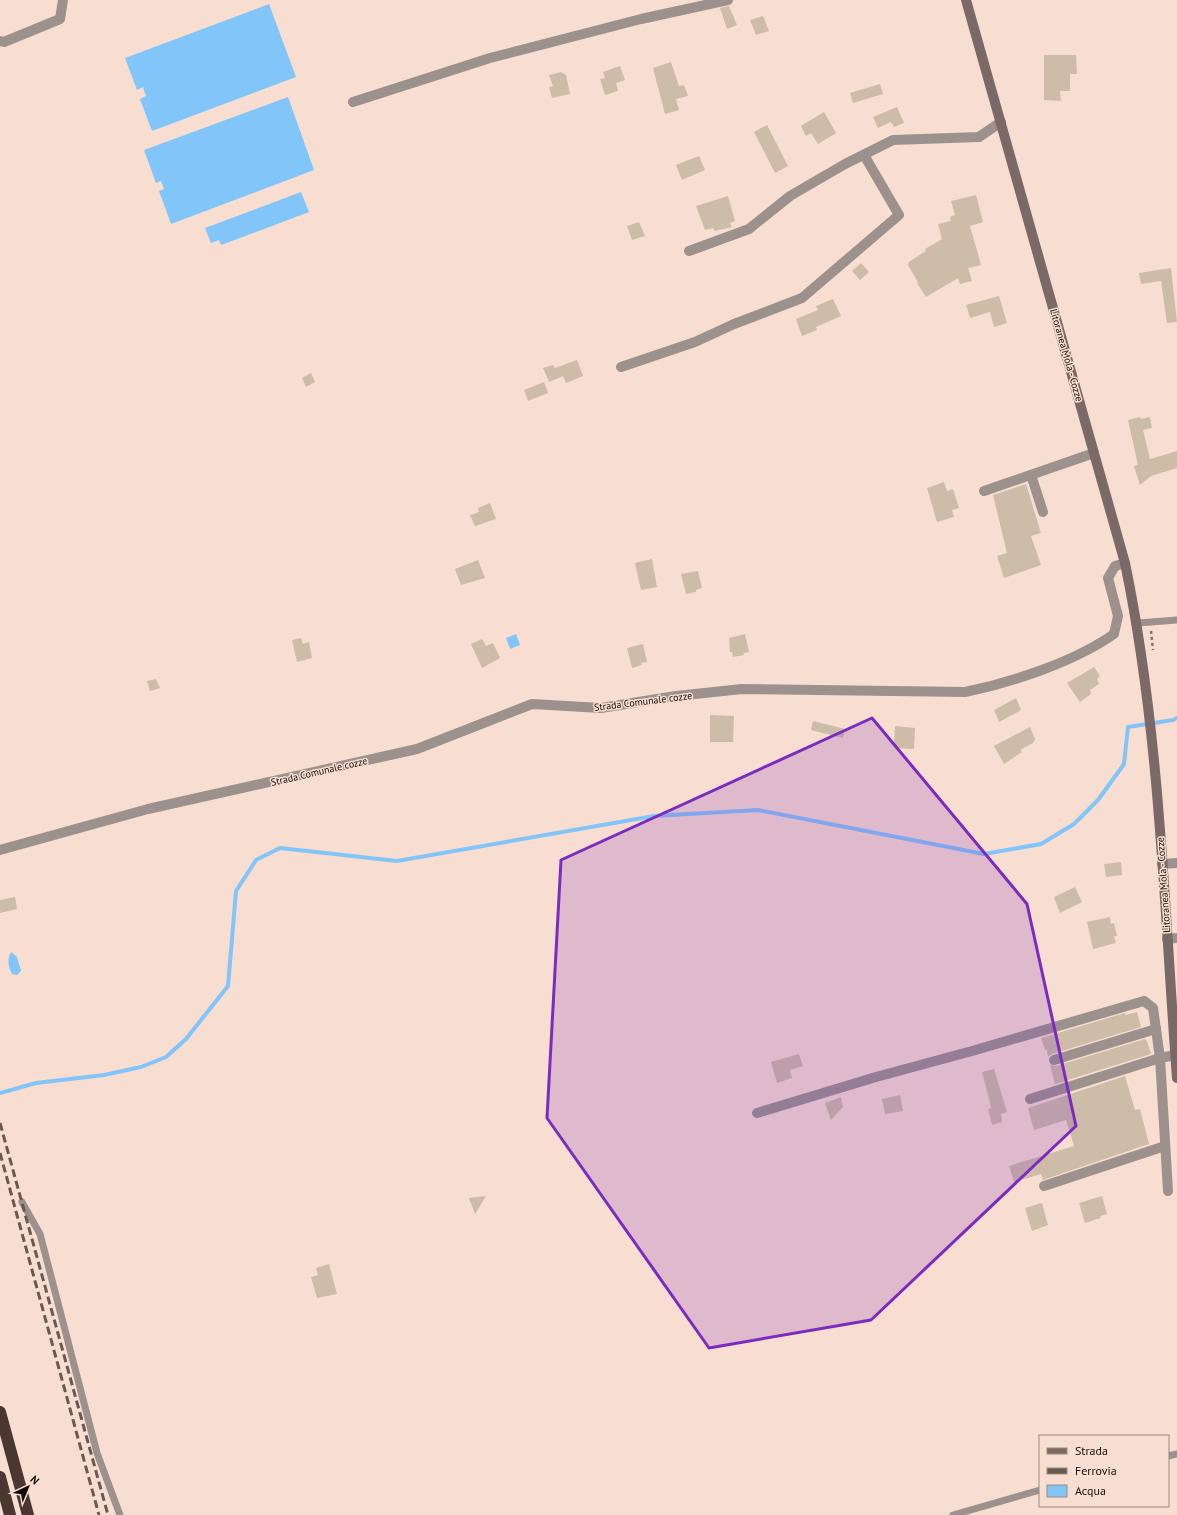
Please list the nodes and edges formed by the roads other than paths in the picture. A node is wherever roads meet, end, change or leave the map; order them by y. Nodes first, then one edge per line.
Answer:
1 (63, 0) edge
2 (728, 0) edge
3 (966, 0) edge
4 (0, 41) edge
5 (353, 102) dead end
6 (1001, 122) junction
7 (864, 155) junction
8 (689, 251) dead end
9 (621, 367) dead end
10 (1094, 453) junction
11 (1031, 474) junction
12 (984, 491) dead end
13 (1043, 512) dead end
14 (1125, 563) junction
15 (1177, 620) edge
16 (1138, 623) junction
17 (1, 850) edge
18 (1177, 863) edge
19 (1162, 864) junction
20 (1172, 939) edge
21 (1156, 1028) junction
22 (1175, 1055) junction
23 (1160, 1058) junction
24 (1054, 1060) dead end
25 (1177, 1076) edge
26 (1030, 1099) dead end
27 (757, 1113) dead end
28 (1165, 1146) junction
29 (1044, 1186) dead end
30 (1168, 1191) dead end
31 (22, 1202) dead end
32 (0, 1412) edge
33 (0, 1477) edge
34 (1039, 1490) edge
35 (10, 1515) edge
36 (28, 1515) edge
37 (120, 1515) edge
38 (953, 1515) edge

1 - 4 street
2 - 5 street
3 - 6 street, Litoranea Mola - Cozze
6 - 7 street
6 - 10 street, Litoranea Mola - Cozze
7 - 8 street
7 - 9 street
10 - 11 street
10 - 14 street, Litoranea Mola - Cozze
11 - 12 street
11 - 13 street
14 - 16 street, Litoranea Mola - Cozze
14 - 17 street, Strada Comunale cozze
15 - 16 lane
16 - 19 street, Litoranea Mola - Cozze
18 - 19 street
19 - 20 street, Litoranea Mola - Cozze
20 - 22 street, Litoranea Mola - Cozze
21 - 23 street
21 - 24 street
21 - 27 street
22 - 23 street
22 - 25 street, Litoranea Mola - Cozze
23 - 26 street
23 - 28 street
28 - 29 street
28 - 30 street
31 - 37 lane
32 - 36 highway
33 - 35 highway
34 - 38 lane

